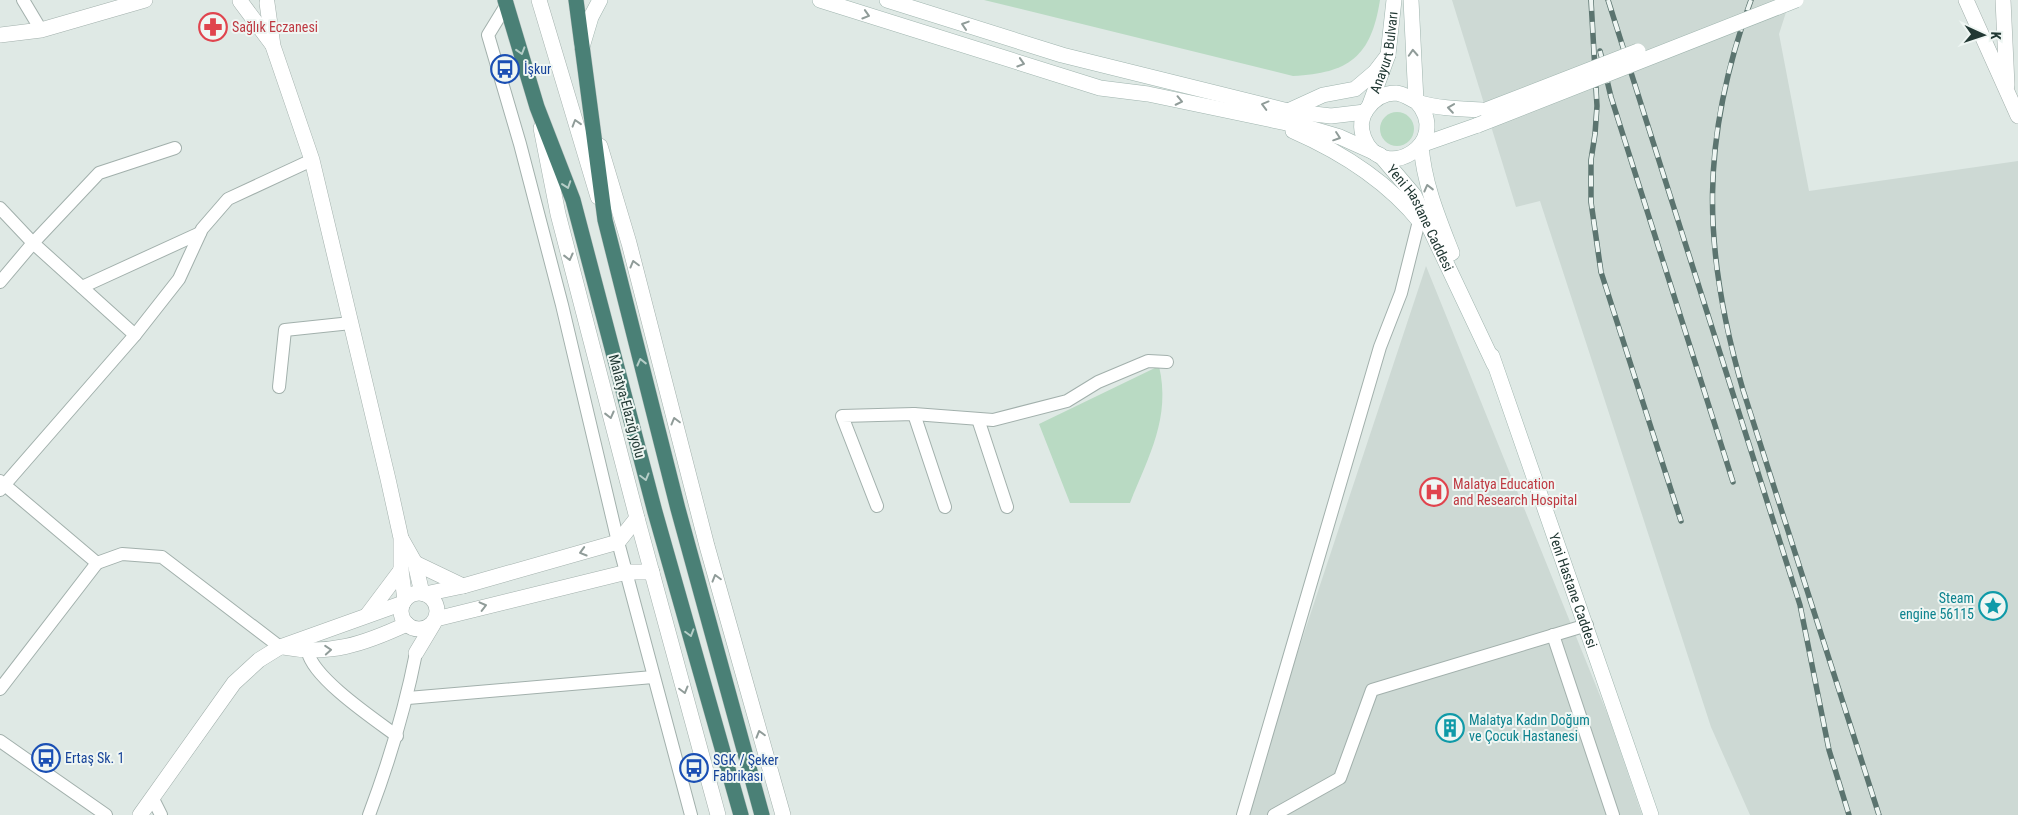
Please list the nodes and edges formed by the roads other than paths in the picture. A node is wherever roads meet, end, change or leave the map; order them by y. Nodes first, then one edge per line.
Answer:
1 (23, 0) edge
2 (145, 0) edge
3 (539, 0) edge
4 (576, 0) edge
5 (600, 0) edge
6 (820, 0) edge
7 (1394, 0) edge
8 (1411, 0) edge
9 (1770, 0) edge
10 (1796, 0) edge
11 (1966, 0) edge
12 (2004, 0) edge
13 (240, 1) edge
14 (505, 1) edge
15 (890, 1) edge
16 (269, 2) edge
17 (41, 30) junction
18 (0, 35) edge
19 (273, 46) junction
20 (582, 47) junction
21 (1388, 55) junction
22 (2008, 94) junction
23 (1416, 101) junction
24 (537, 107) junction
25 (1368, 108) junction
26 (1288, 111) junction
27 (2018, 116) edge
28 (1261, 118) junction
29 (592, 119) junction
30 (1421, 145) junction
31 (175, 148) dead end
32 (1380, 155) junction
33 (312, 160) junction
34 (0, 208) edge
35 (605, 220) junction
36 (1419, 221) junction
37 (200, 233) junction
38 (33, 243) junction
39 (1438, 244) junction
40 (0, 282) edge
41 (82, 287) junction
42 (351, 323) junction
43 (135, 335) junction
44 (1167, 362) dead end
45 (1494, 364) junction
46 (279, 387) dead end
47 (914, 414) junction
48 (978, 419) junction
49 (1, 486) edge
50 (877, 506) dead end
51 (944, 507) dead end
52 (1007, 507) dead end
53 (637, 518) junction
54 (401, 538) junction
55 (618, 542) junction
56 (97, 563) junction
57 (415, 563) junction
58 (401, 570) junction
59 (627, 572) junction
60 (652, 572) junction
61 (463, 586) junction
62 (423, 593) junction
63 (404, 601) junction
64 (368, 614) junction
65 (435, 621) junction
66 (408, 625) junction
67 (1586, 625) junction
68 (1553, 636) junction
69 (280, 646) junction
70 (308, 652) junction
71 (416, 654) junction
72 (653, 677) junction
73 (0, 689) edge
74 (408, 698) junction
75 (397, 736) junction
76 (0, 741) edge
77 (153, 799) junction
78 (106, 815) edge
79 (140, 815) edge
80 (161, 815) edge
81 (369, 815) edge
82 (692, 815) edge
83 (718, 815) edge
84 (741, 815) edge
85 (762, 815) edge
86 (783, 815) edge
87 (1243, 815) edge
88 (1274, 815) edge
89 (1613, 815) edge
90 (1651, 815) edge

1 - 17 street
2 - 17 street
35 -> 3 street
4 - 20 highway, Malatya-Elazığ yolu
5 - 20 street
6 -> 28 street
7 - 21 street, Anayurt Bulvarı
23 -> 8 street, Anayurt Bulvarı
9 -> 23 street, bridge
10 - 30 street, bridge
11 - 22 street
12 - 22 street
13 - 16 street
13 - 19 street
14 -> 24 highway, Malatya-Elazığ yolu
14 - 55 street
26 -> 15 street
16 - 19 street
17 - 18 street
19 - 33 street
20 - 29 highway, Malatya-Elazığ yolu
21 - 25 street, Anayurt Bulvarı
21 - 26 street
22 - 27 street
23 - 25 street
23 - 30 street
24 -> 53 street
24 -> 84 highway, Malatya-Elazığ yolu
25 - 26 street
25 - 32 street
28 -> 32 street
28 - 36 street
29 - 35 highway, Malatya-Elazığ yolu
86 -> 29 street
30 - 32 street
45 -> 30 street, Yeni Hastane Caddesi
31 - 38 street
32 - 39 street, Yeni Hastane Caddesi
33 - 37 street
33 - 42 street
34 - 38 street
85 -> 35 highway, Malatya-Elazığ yolu
36 - 39 street
36 - 87 street
37 - 41 street
37 - 43 street
38 - 40 street
38 - 41 street
39 - 45 street, Yeni Hastane Caddesi
41 - 43 street
42 - 46 street
42 - 54 street
43 - 49 street
44 - 48 street
45 - 67 street, Yeni Hastane Caddesi
47 - 48 street
47 - 50 street
47 - 51 street
48 - 52 street
49 - 56 street
53 - 55 street
53 - 60 street
54 - 57 street
54 - 58 street
55 - 59 street
55 -> 61 street
56 - 69 street
56 - 73 street
57 - 61 street
57 - 62 street
58 - 63 street
58 - 64 street
59 - 60 street
65 -> 59 street
59 - 72 street
60 -> 83 street
61 - 62 street
62 - 63 street
62 - 65 street
63 - 64 street
63 - 66 street
64 - 69 street
65 - 66 street
65 - 71 street
70 -> 66 street
66 - 71 street
67 - 68 street
67 - 90 street, Yeni Hastane Caddesi
68 - 88 street
68 - 89 street
69 - 70 street
69 - 77 street
70 - 75 street
71 - 74 street
72 - 74 street
72 - 82 street
74 - 75 street
75 - 81 street
76 - 78 street
77 - 79 street
77 - 80 street

